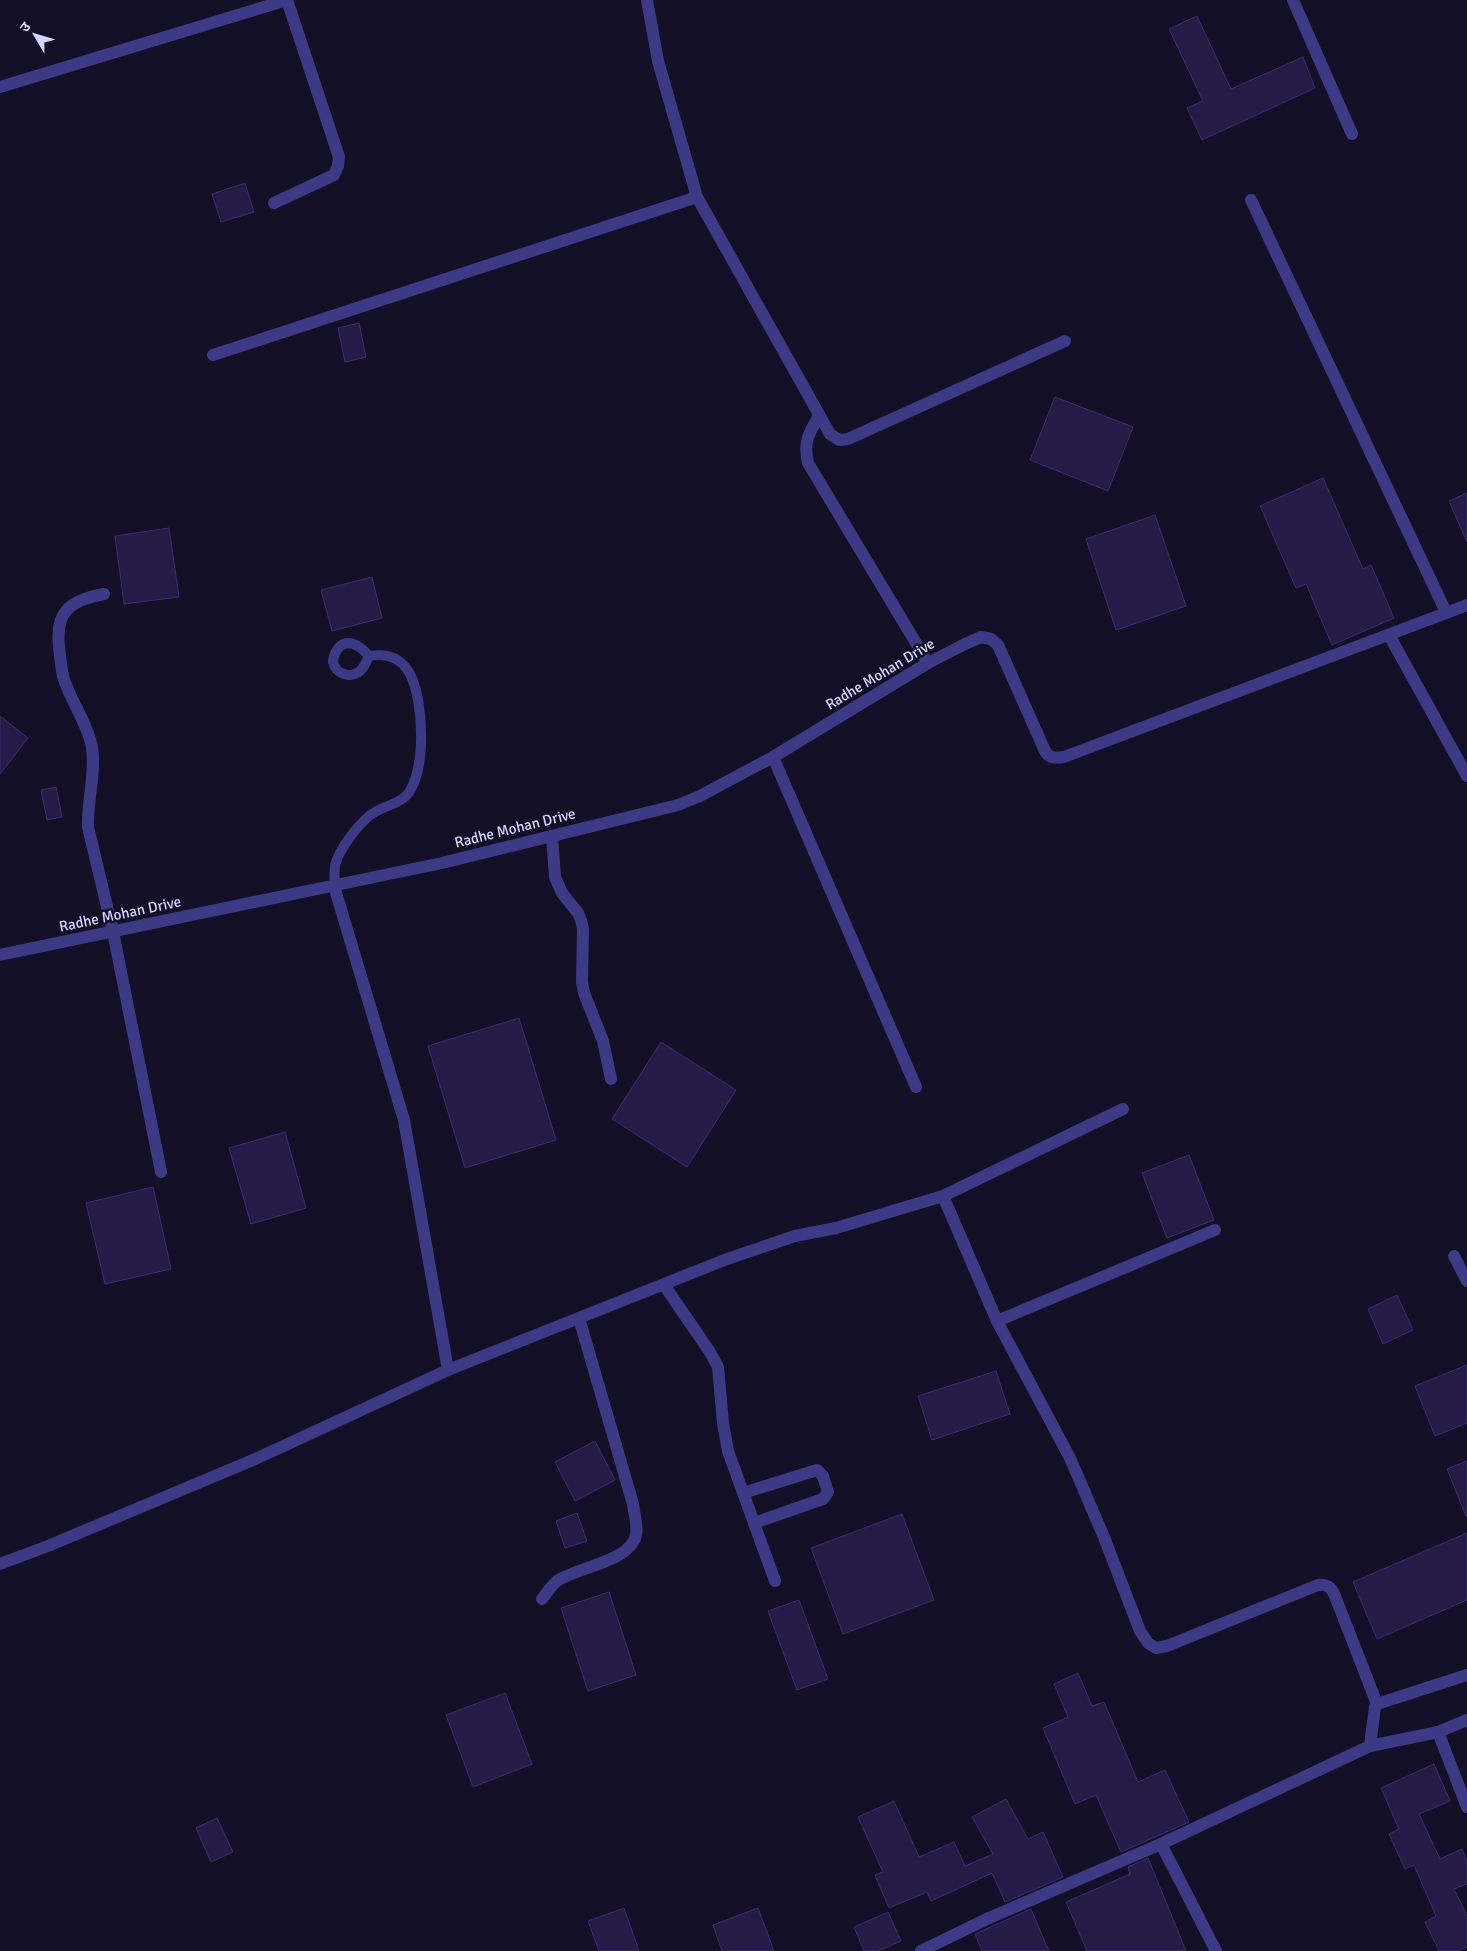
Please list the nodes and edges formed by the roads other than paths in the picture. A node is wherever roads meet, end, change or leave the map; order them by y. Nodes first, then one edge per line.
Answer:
1 (287, 0) edge
2 (647, 0) edge
3 (1293, 0) edge
4 (0, 87) edge
5 (1352, 134) dead end
6 (697, 197) junction
7 (1251, 200) dead end
8 (274, 204) dead end
9 (1066, 341) dead end
10 (213, 355) dead end
11 (819, 416) junction
12 (104, 594) dead end
13 (1467, 604) edge
14 (1446, 612) junction
15 (1388, 635) junction
16 (369, 656) dead end
17 (928, 663) junction
18 (773, 757) junction
19 (1467, 776) edge
20 (552, 836) junction
21 (334, 886) junction
22 (113, 932) junction
23 (0, 955) edge
24 (611, 1079) dead end
25 (916, 1087) dead end
26 (1123, 1110) dead end
27 (161, 1172) dead end
28 (942, 1196) junction
29 (1215, 1230) dead end
30 (1454, 1256) dead end
31 (1467, 1281) edge
32 (664, 1285) junction
33 (579, 1318) junction
34 (998, 1321) junction
35 (448, 1370) junction
36 (743, 1492) junction
37 (754, 1523) junction
38 (0, 1564) edge
39 (774, 1581) dead end
40 (542, 1599) dead end
41 (1467, 1676) edge
42 (1377, 1704) junction
43 (1467, 1720) edge
44 (1438, 1732) junction
45 (1370, 1746) junction
46 (1467, 1807) edge
47 (1162, 1844) junction
48 (921, 1951) edge
49 (1216, 1951) edge

1 - 4 street
1 - 8 street
2 - 6 street
3 - 5 street
6 - 10 street
6 - 11 street
7 - 14 street
9 - 11 street
11 - 17 street
12 - 22 street
13 - 14 street
14 - 15 street
15 - 17 street, Radhe Mohan Drive
15 - 19 street
16 - 21 lane
17 - 18 street, Radhe Mohan Drive
18 - 20 street, Radhe Mohan Drive
18 - 25 street
20 - 21 street, Radhe Mohan Drive
20 - 24 street
21 - 22 street, Radhe Mohan Drive
21 - 35 street
22 - 23 street, Radhe Mohan Drive
22 - 27 street
26 - 28 street
28 - 32 street
28 - 34 street
29 - 34 street
30 - 31 street
32 - 33 street
32 - 36 street
33 - 35 street
33 - 40 street
34 - 42 street
35 - 38 street
36 - 37 street
36 - 37 street
37 - 39 street
41 - 42 street
42 - 45 street
43 - 44 street
44 - 45 street
44 - 46 street
45 - 47 street
47 - 48 street
47 - 49 street

